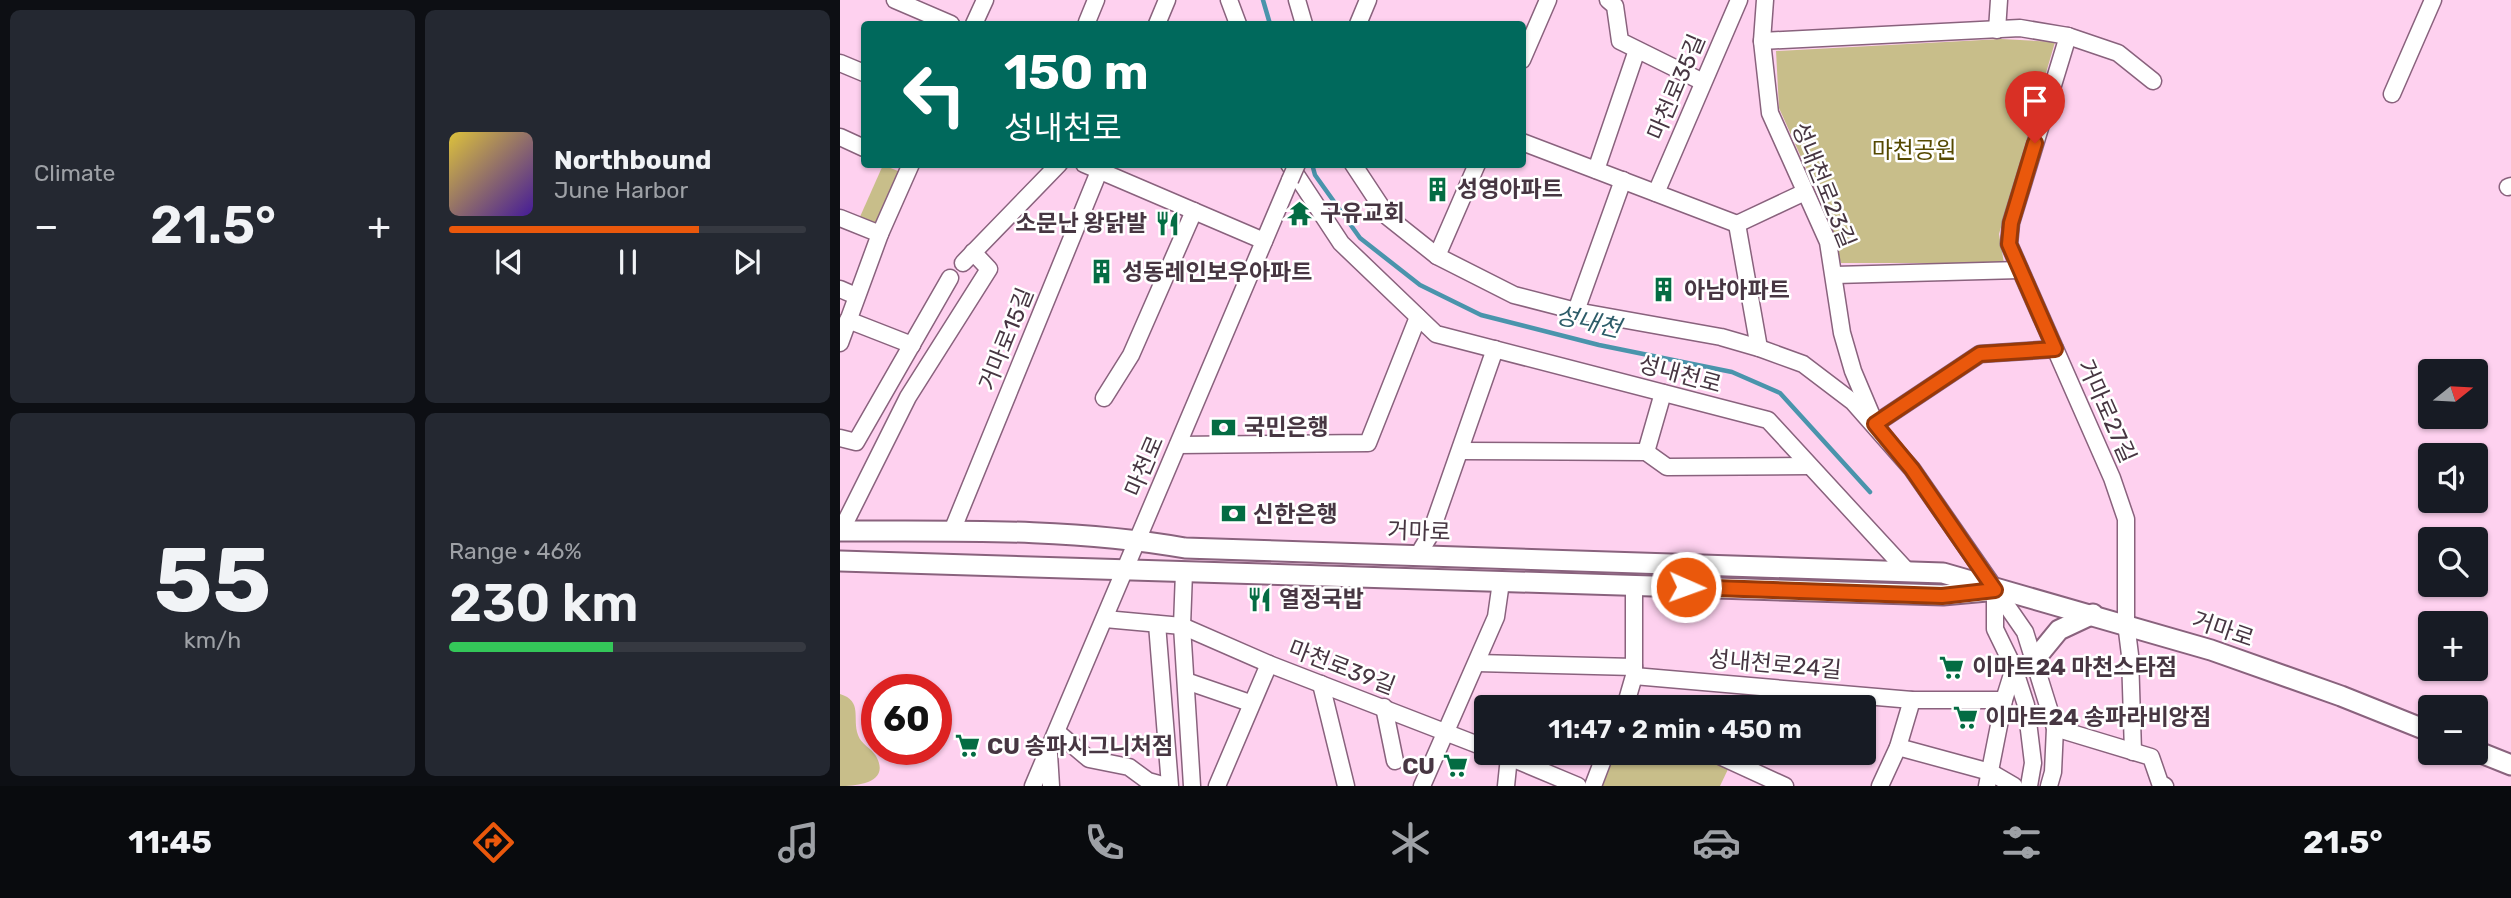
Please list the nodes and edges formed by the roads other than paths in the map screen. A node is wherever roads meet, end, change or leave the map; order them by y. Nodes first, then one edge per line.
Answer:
1 (895, 0) edge
2 (1096, 0) edge
3 (1167, 0) edge
4 (1229, 0) edge
5 (1297, 0) edge
6 (1368, 0) edge
7 (1548, 0) edge
8 (1739, 0) edge
9 (1765, 0) edge
10 (1999, 0) edge
11 (2433, 0) edge
12 (981, 1) edge
13 (1616, 2) edge
14 (944, 21) edge
15 (975, 21) edge
16 (1087, 21) edge
17 (1158, 21) edge
18 (1237, 21) edge
19 (1303, 21) edge
20 (1359, 21) edge
21 (1997, 30) junction
22 (2068, 36) junction
23 (1762, 41) junction
24 (1637, 50) junction
25 (1526, 51) edge
26 (840, 63) edge
27 (861, 71) edge
28 (1701, 81) junction
29 (2153, 81) dead end
30 (2392, 94) dead end
31 (840, 138) edge
32 (1526, 144) edge
33 (861, 147) edge
34 (908, 168) edge
35 (1055, 168) edge
36 (1095, 168) edge
37 (1097, 168) edge
38 (1356, 168) edge
39 (1475, 168) edge
40 (1596, 170) junction
41 (1289, 172) edge
42 (1623, 180) junction
43 (1804, 192) junction
44 (1656, 193) junction
45 (1195, 211) junction
46 (840, 218) edge
47 (1737, 224) junction
48 (880, 234) junction
49 (1264, 241) junction
50 (1437, 256) junction
51 (2020, 270) junction
52 (1835, 275) junction
53 (950, 278) dead end
54 (840, 289) edge
55 (856, 296) junction
56 (1576, 311) junction
57 (1418, 317) junction
58 (848, 320) junction
59 (840, 343) edge
60 (912, 345) junction
61 (1759, 348) junction
62 (1495, 349) junction
63 (2055, 349) junction
64 (1663, 393) junction
65 (1104, 398) dead end
66 (1875, 424) junction
67 (840, 438) edge
68 (1178, 445) junction
69 (1461, 451) junction
70 (1646, 452) junction
71 (1809, 466) junction
72 (840, 531) edge
73 (952, 531) junction
74 (1138, 540) junction
75 (1418, 555) junction
76 (840, 561) edge
77 (1125, 570) junction
78 (1184, 572) junction
79 (1908, 572) junction
80 (1501, 582) junction
81 (1634, 586) junction
82 (1995, 590) junction
83 (2093, 614) junction
84 (1105, 619) junction
85 (1157, 624) junction
86 (2126, 624) junction
87 (1182, 626) junction
88 (2036, 658) junction
89 (1477, 663) junction
90 (1269, 664) junction
91 (2014, 668) junction
92 (1634, 672) junction
93 (1186, 681) junction
94 (1321, 684) junction
95 (1628, 695) edge
96 (1912, 700) junction
97 (2004, 700) junction
98 (1250, 703) junction
99 (1384, 708) junction
100 (2418, 727) edge
101 (2054, 728) junction
102 (1444, 730) junction
103 (1056, 732) junction
104 (1474, 743) edge
105 (1898, 747) junction
106 (1049, 749) junction
107 (2133, 752) junction
108 (2488, 756) edge
109 (1395, 761) dead end
110 (1504, 765) edge
111 (1527, 765) edge
112 (1599, 765) edge
113 (1739, 765) edge
114 (2511, 765) edge
115 (1988, 779) edge
116 (1033, 786) edge
117 (1051, 786) edge
118 (1168, 786) edge
119 (1192, 786) edge
120 (1217, 786) edge
121 (1346, 786) edge
122 (1420, 786) edge
123 (1506, 786) edge
124 (1578, 786) edge
125 (1592, 786) edge
126 (1785, 786) edge
127 (1880, 786) edge
128 (2014, 786) edge
129 (2029, 786) edge
130 (2049, 786) edge
131 (2165, 786) edge

1 - 14 street
2 - 16 street
3 - 17 street
4 - 18 street
5 - 19 street
6 - 20 street
7 - 25 street
8 - 28 street, 마천로35길
9 - 23 street, 성내천로23길
10 - 21 street
11 - 30 street
12 - 15 street
13 - 24 street
21 - 22 street
21 - 23 street
22 - 29 street
22 - 51 street, 거마로27길
23 - 43 street, 성내천로23길
24 - 28 street
24 - 40 street, 마천로35길
26 - 27 street
28 - 44 street, 마천로35길
31 - 33 street
32 - 40 street
34 - 48 street
35 - 72 street
36 - 73 street, 거마로15길
37 - 45 street
38 - 50 street, 성내천로
39 - 50 street
40 - 42 street
41 - 49 street, 마천로
41 - 57 street, 성내천로
42 - 44 street
42 - 56 street
43 - 47 street
43 - 52 street, 성내천로23길
44 - 47 street
45 - 49 street
45 - 65 street
46 - 48 street
47 - 61 street
48 - 55 street
49 - 68 street, 마천로
50 - 56 street, 성내천로
51 - 52 street
51 - 63 street, 거마로27길
52 - 66 street, 성내천로23길
53 - 60 street
54 - 55 street
55 - 58 street
56 - 61 street, 성내천로
57 - 62 street, 성내천로
57 - 68 street
58 - 59 street
58 - 60 street
60 - 67 street
61 - 66 street, 성내천로
62 - 64 street, 성내천로
62 - 69 street
63 - 66 street
63 - 86 street, 거마로27길
64 - 70 street
64 - 71 street, 성내천로
66 - 82 street, 성내천로
68 - 74 street, 마천로
69 - 70 street
69 - 75 street
70 - 71 street
71 - 79 street, 성내천로
72 - 73 main road, 거마로
73 - 74 main road, 거마로
74 - 75 main road, 거마로
74 - 77 street, 마천로
75 - 79 main road, 거마로
76 - 77 main road, 거마로
77 - 78 main road, 거마로
77 - 84 street, 마천로
78 - 80 main road, 거마로
78 - 87 street
79 - 82 main road, 거마로
80 - 81 main road, 거마로
80 - 89 street
81 - 82 main road, 거마로
81 - 92 street
82 - 83 main road, 거마로
82 - 88 street, 성내천로
82 - 91 street
83 - 86 main road, 거마로
83 - 88 main road
84 - 85 street, 마천로39길
84 - 103 street, 마천로
85 - 87 street, 마천로39길
85 - 118 street
86 - 100 main road, 거마로
86 - 107 street, 거마로27길
87 - 90 street, 마천로39길
87 - 93 street
88 - 101 street, 성내천로
89 - 92 street, 성내천로24길
89 - 102 street
90 - 94 street, 마천로39길
90 - 98 street
91 - 97 street
91 - 129 street
92 - 95 street
92 - 96 street, 성내천로24길
93 - 98 street
93 - 119 street
94 - 99 street, 마천로39길
94 - 121 street
96 - 97 street, 성내천로24길
96 - 105 street
97 - 115 street
98 - 120 street
99 - 102 street, 마천로39길
99 - 109 street
101 - 107 street
101 - 130 street, 성내천로
102 - 104 street, 마천로39길
102 - 122 street
103 - 106 street, 마천로
103 - 118 street
105 - 115 street
105 - 127 street
106 - 116 street, 마천로
106 - 117 street
107 - 131 street
108 - 114 main road
110 - 123 street
111 - 124 street
112 - 125 street
113 - 126 street
115 - 128 street

